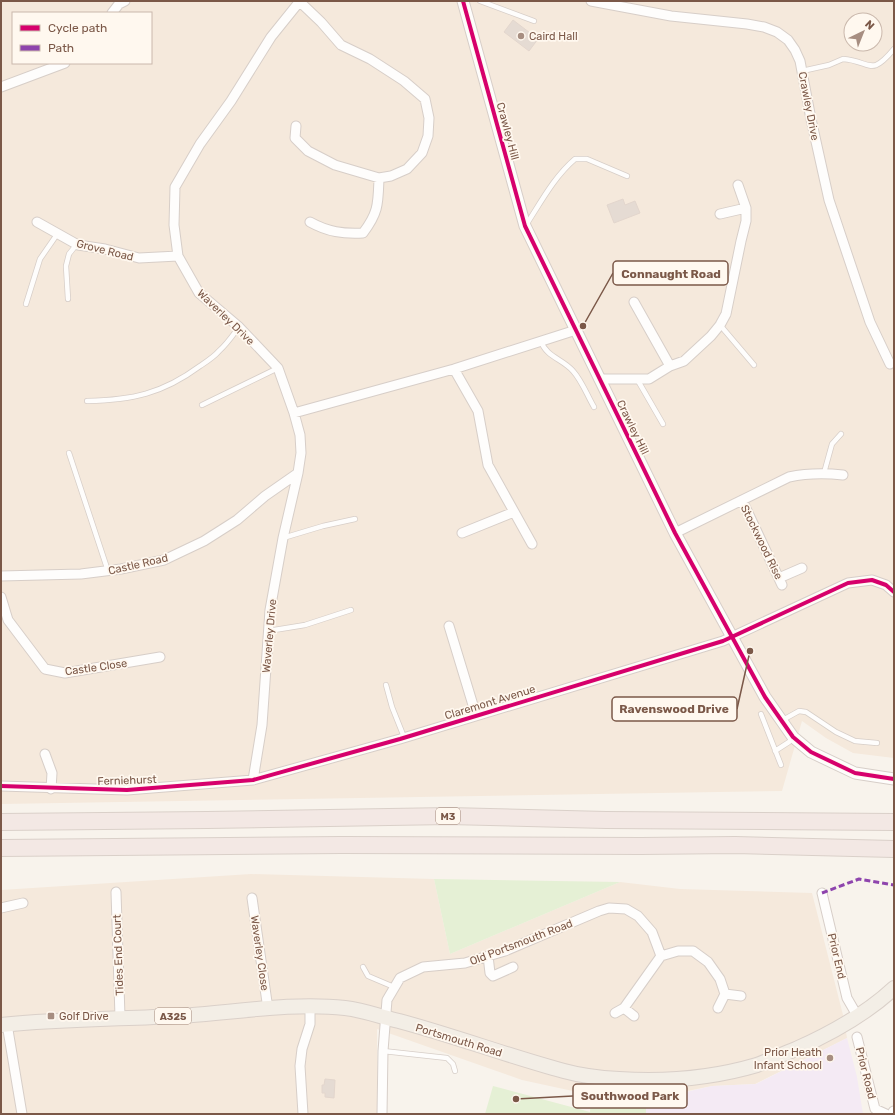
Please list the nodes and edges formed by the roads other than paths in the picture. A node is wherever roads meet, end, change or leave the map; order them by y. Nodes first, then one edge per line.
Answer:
1 (125, 1) edge
2 (300, 1) edge
3 (463, 1) edge
4 (480, 1) edge
5 (591, 1) edge
6 (113, 12) edge
7 (534, 21) dead end
8 (894, 49) edge
9 (62, 64) edge
10 (802, 71) junction
11 (1, 87) edge
12 (296, 126) dead end
13 (627, 176) dead end
14 (379, 178) junction
15 (738, 185) dead end
16 (746, 208) junction
17 (720, 214) dead end
18 (37, 222) dead end
19 (310, 222) dead end
20 (525, 226) junction
21 (58, 233) junction
22 (77, 244) junction
23 (178, 256) junction
24 (68, 299) dead end
25 (634, 302) dead end
26 (26, 304) dead end
27 (720, 325) junction
28 (239, 327) junction
29 (576, 330) junction
30 (541, 341) junction
31 (890, 364) dead end
32 (754, 365) dead end
33 (670, 366) junction
34 (278, 368) junction
35 (454, 369) junction
36 (599, 379) junction
37 (637, 379) junction
38 (87, 401) dead end
39 (202, 405) dead end
40 (594, 407) dead end
41 (294, 413) junction
42 (663, 424) dead end
43 (841, 434) dead end
44 (69, 453) dead end
45 (298, 473) junction
46 (824, 473) junction
47 (843, 475) dead end
48 (742, 500) junction
49 (514, 512) junction
50 (355, 519) dead end
51 (675, 533) junction
52 (462, 534) dead end
53 (283, 538) junction
54 (532, 544) dead end
55 (802, 568) dead end
56 (108, 571) junction
57 (1, 576) edge
58 (894, 592) edge
59 (1, 597) edge
60 (351, 610) dead end
61 (448, 626) dead end
62 (268, 631) junction
63 (731, 636) junction
64 (160, 657) dead end
65 (386, 685) dead end
66 (761, 714) dead end
67 (476, 715) junction
68 (781, 721) junction
69 (794, 737) junction
70 (404, 738) junction
71 (876, 743) dead end
72 (775, 751) junction
73 (45, 754) dead end
74 (781, 765) dead end
75 (894, 779) edge
76 (253, 780) junction
77 (1, 786) edge
78 (51, 789) junction
79 (1, 822) edge
80 (894, 822) edge
81 (1, 848) edge
82 (894, 849) edge
83 (116, 892) dead end
84 (822, 893) dead end
85 (252, 898) dead end
86 (23, 903) dead end
87 (1, 908) edge
88 (488, 956) junction
89 (661, 956) junction
90 (513, 967) dead end
91 (363, 968) dead end
92 (394, 987) junction
93 (894, 988) edge
94 (725, 994) junction
95 (741, 996) dead end
96 (310, 1007) junction
97 (624, 1008) junction
98 (718, 1008) dead end
99 (268, 1009) junction
100 (615, 1013) dead end
101 (634, 1016) dead end
102 (120, 1017) junction
103 (858, 1017) junction
104 (386, 1018) junction
105 (4, 1024) edge
106 (857, 1037) dead end
107 (382, 1051) junction
108 (455, 1071) dead end
109 (875, 1111) edge
110 (22, 1114) edge
111 (303, 1114) edge
112 (382, 1114) edge
113 (886, 1114) edge

1 - 6 street
2 - 14 street
2 - 23 street, Waverley Drive
3 - 20 street, Crawley Hill
4 - 7 lane
5 - 10 street, Crawley Drive
8 - 10 lane
9 - 11 street
10 - 31 street, Crawley Drive
12 - 14 street
13 - 20 lane
14 - 19 street
15 - 16 street
16 - 17 street
16 - 27 street
18 - 21 street, Grove Road
20 - 29 street, Crawley Hill
21 - 22 street, Grove Road
21 - 26 lane
22 - 23 street, Grove Road
22 - 24 lane
23 - 28 street, Waverley Drive
25 - 33 street
27 - 32 lane
27 - 33 street
28 - 34 street, Waverley Drive
28 - 38 lane
29 - 30 street
29 - 36 street, Crawley Hill
30 - 35 street
30 - 40 lane
33 - 37 street
34 - 39 lane
34 - 41 street, Waverley Drive
35 - 41 street
35 - 49 street
36 - 37 street
36 - 51 street, Crawley Hill
37 - 42 lane
41 - 45 street, Waverley Drive
43 - 46 lane
44 - 56 lane
45 - 53 street, Waverley Drive
45 - 56 street, Castle Road
46 - 47 street, Stockwood Rise
46 - 48 street, Stockwood Rise
48 - 51 street, Stockwood Rise
48 - 55 street, Stockwood Rise
49 - 52 street
49 - 54 street
50 - 53 lane
51 - 63 street, Crawley Hill
53 - 62 street, Waverley Drive
56 - 57 street, Castle Road
58 - 63 street, Claremont Avenue
59 - 64 street, Castle Close
60 - 62 lane
61 - 67 street
62 - 76 street, Waverley Drive
63 - 67 street, Claremont Avenue
63 - 68 street, Crawley Hill
65 - 70 lane
66 - 72 lane
67 - 70 street, Claremont Avenue
68 - 69 street, Crawley Hill
68 - 71 lane
69 - 72 lane
69 - 75 street, Crawley Hill
70 - 76 street, Claremont Avenue
72 - 74 lane
73 - 78 street
76 - 78 street, Ferniehurst
77 - 78 street, Ferniehurst
79 - 80 highway, M3
81 - 82 highway
83 - 102 street, Tides End Court
84 - 103 street, Prior End
85 - 99 street, Waverley Close
86 - 87 street
88 - 89 street, Old Portsmouth Road
88 - 90 street
88 - 92 street, Old Portsmouth Road
89 - 94 street
89 - 97 street
91 - 92 lane
92 - 104 street, Old Portsmouth Road
93 - 103 main road, Portsmouth Road / A325
94 - 95 street
94 - 98 street
96 - 99 main road, Portsmouth Road / A325
96 - 104 main road, Portsmouth Road / A325
96 - 111 street
97 - 100 street
97 - 101 street
99 - 102 main road, Portsmouth Road / A325
102 - 105 main road, Portsmouth Road / A325
103 - 104 main road, Portsmouth Road / A325
104 - 107 street, Old Portsmouth Road
105 - 110 street
106 - 109 street, Prior Road
107 - 108 lane
107 - 112 street, Old Portsmouth Road
109 - 113 street, Prior Road

